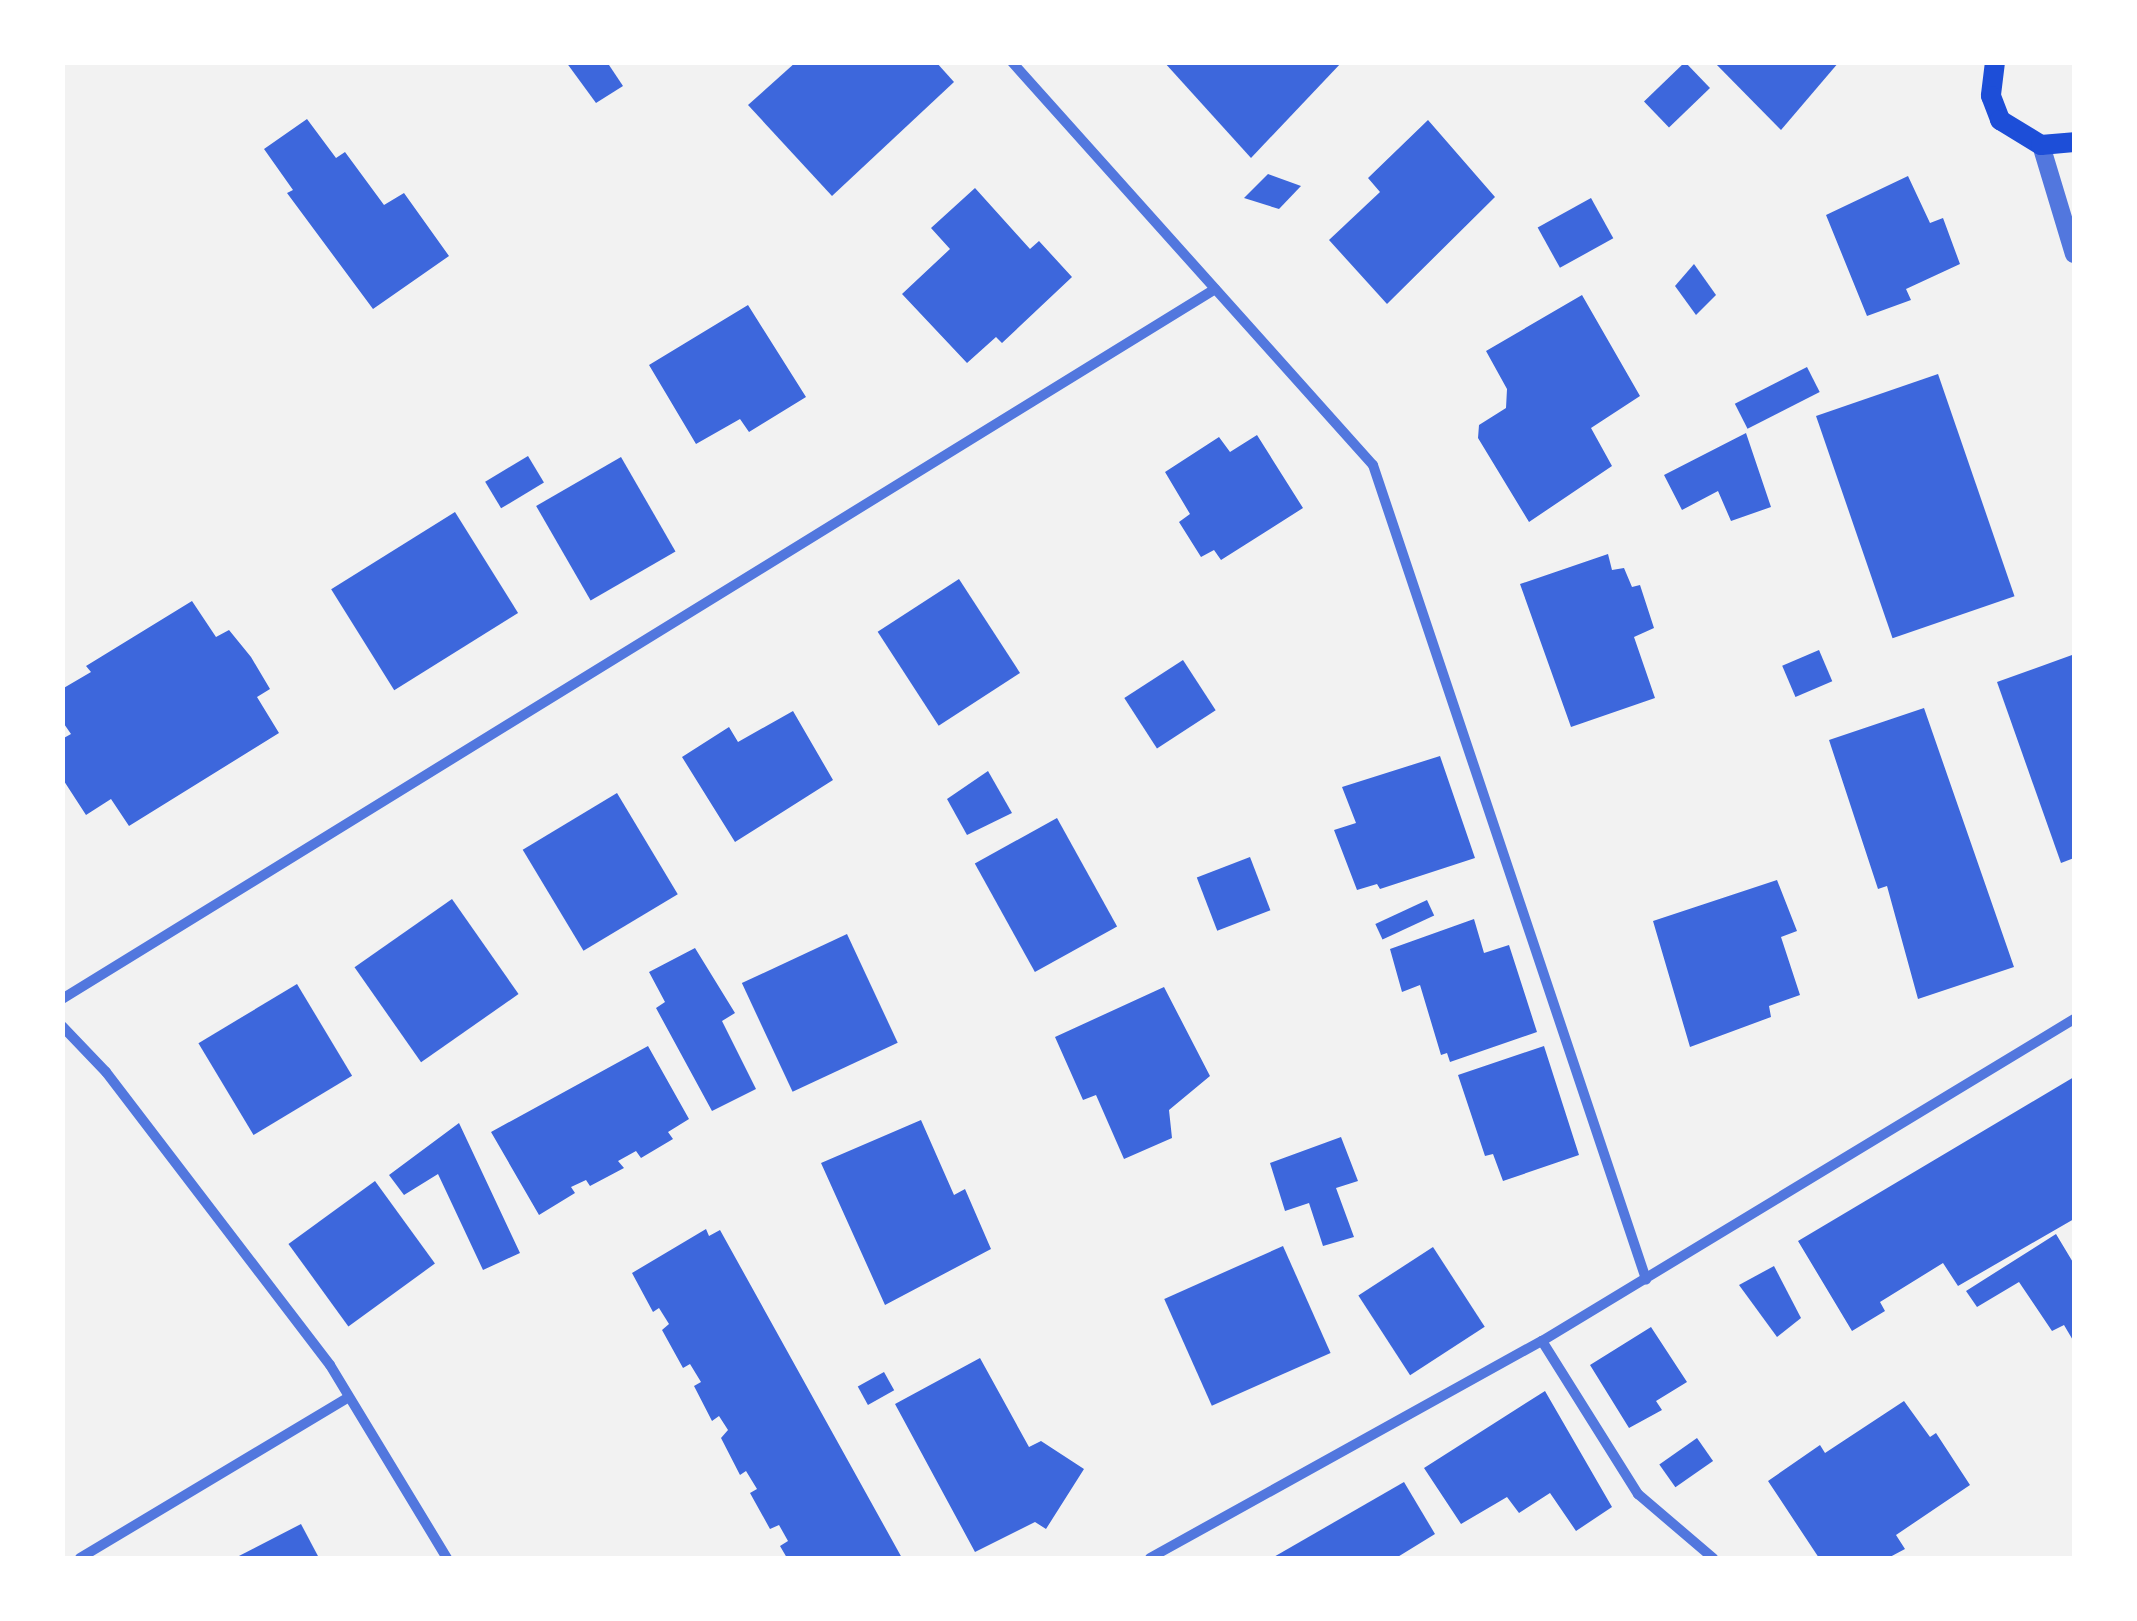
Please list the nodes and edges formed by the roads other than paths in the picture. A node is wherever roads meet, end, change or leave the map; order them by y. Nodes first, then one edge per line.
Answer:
1 (1012, 62) edge
2 (1996, 62) edge
3 (2074, 142) edge
4 (2041, 145) junction
5 (2074, 254) edge
6 (1215, 289) junction
7 (62, 999) edge
8 (2074, 1020) edge
9 (62, 1026) edge
10 (1646, 1278) junction
11 (1542, 1341) junction
12 (349, 1397) junction
13 (80, 1558) edge
14 (447, 1558) edge
15 (1150, 1558) edge
16 (1713, 1558) edge

1 - 6 street
2 - 4 main road
3 - 4 main road
4 - 5 street
6 - 7 street
6 - 10 street
8 - 10 street
9 - 12 street
10 - 11 street
11 - 15 street
11 - 16 street
12 - 13 street
12 - 14 street

